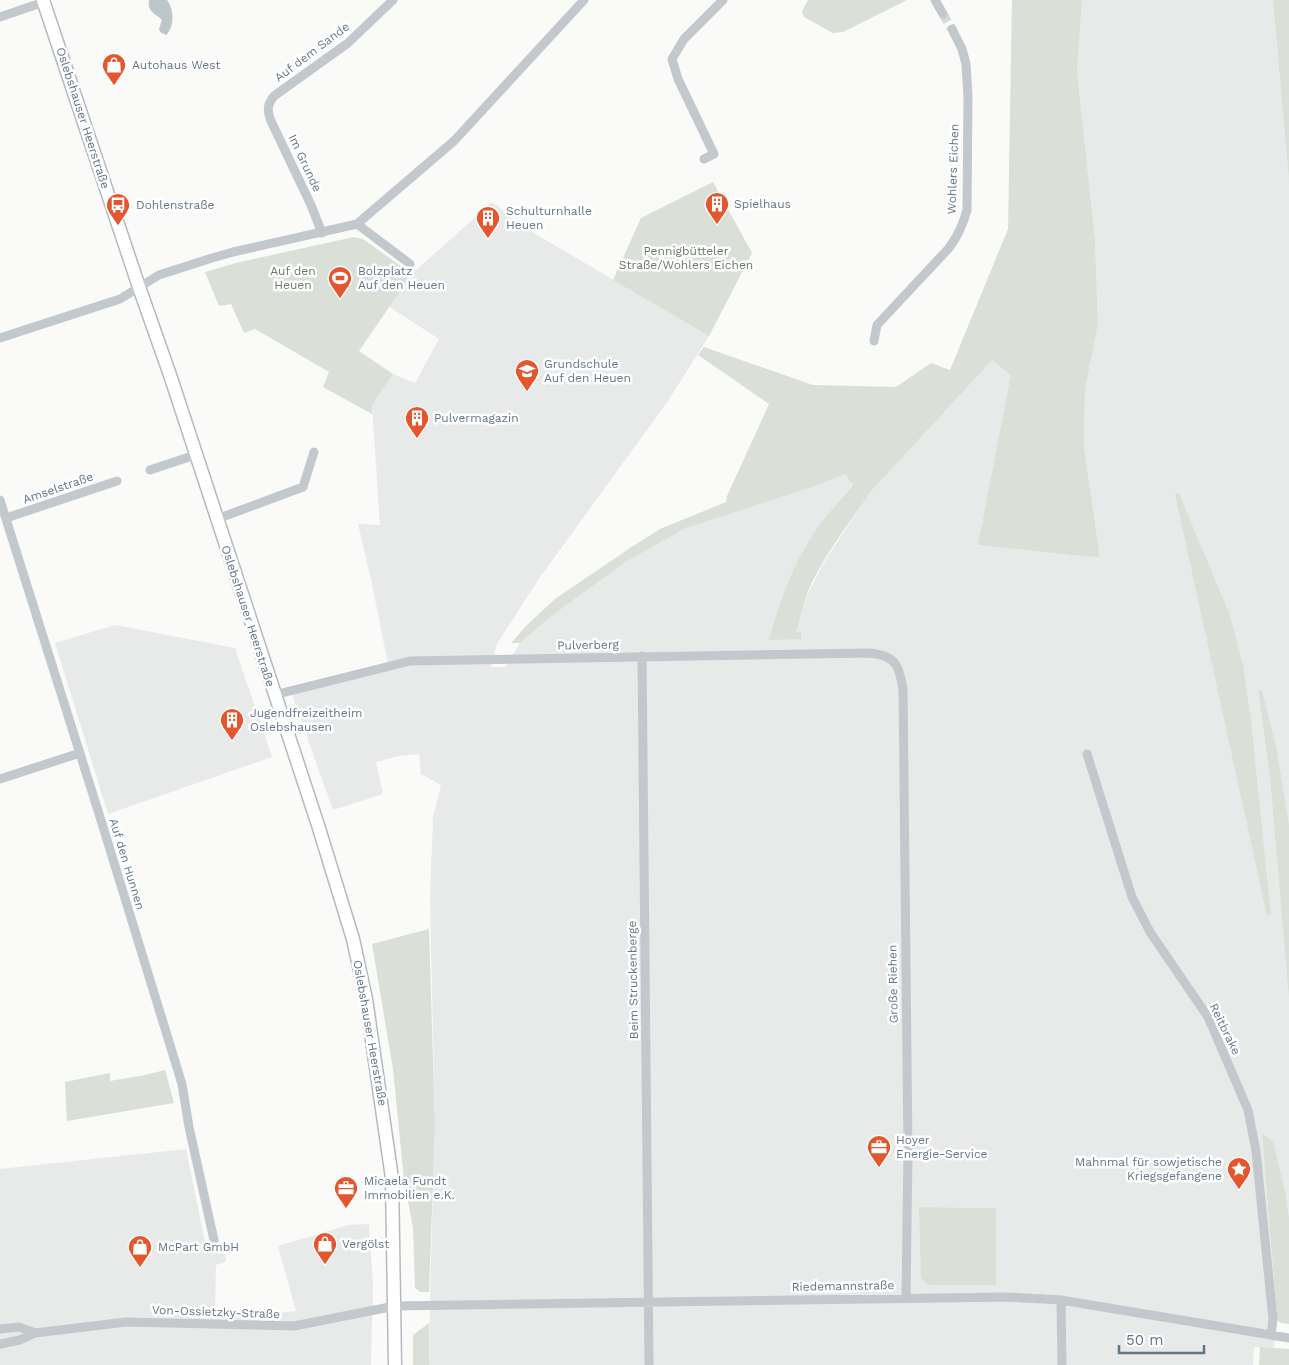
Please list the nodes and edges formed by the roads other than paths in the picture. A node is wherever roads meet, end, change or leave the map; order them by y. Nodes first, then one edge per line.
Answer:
1 (393, 0) edge
2 (584, 0) edge
3 (723, 0) edge
4 (935, 0) edge
5 (43, 1) edge
6 (943, 14) tunnel mouth
7 (0, 17) edge
8 (952, 29) tunnel mouth
9 (269, 103) joint
10 (704, 159) dead end
11 (357, 224) junction
12 (322, 233) junction
13 (410, 264) dead end
14 (139, 287) junction
15 (0, 338) edge
16 (874, 341) dead end
17 (314, 452) dead end
18 (195, 455) junction
19 (150, 470) dead end
20 (117, 481) dead end
21 (0, 500) edge
22 (6, 518) junction
23 (217, 520) junction
24 (642, 656) junction
25 (900, 670) joint
26 (274, 695) junction
27 (80, 752) junction
28 (1087, 754) dead end
29 (0, 779) edge
30 (214, 1240) dead end
31 (906, 1298) junction
32 (1061, 1300) junction
33 (649, 1303) junction
34 (395, 1306) junction
35 (0, 1330) edge
36 (35, 1333) junction
37 (1271, 1335) junction
38 (1289, 1338) edge
39 (0, 1344) edge
40 (395, 1365) edge
41 (649, 1365) edge
42 (1062, 1365) edge

1 - 9 street, Auf dem Sande
2 - 11 street
3 - 10 street
4 - 6 street
5 - 7 street
5 - 14 main road, Oslebshauser Heerstraße
8 - 16 street, Wohlers Eichen
9 - 12 street, Im Grunde
11 - 12 street
11 - 13 street
12 - 14 street
14 - 15 street
14 - 18 main road, Oslebshauser Heerstraße
17 - 23 street
18 - 19 street
18 - 23 main road, Oslebshauser Heerstraße
20 - 22 street, Amselstraße
21 - 22 street, Auf den Hunnen
22 - 27 street, Auf den Hunnen
23 - 26 main road, Oslebshauser Heerstraße
24 - 25 street, Pulverberg
24 - 26 street, Pulverberg
24 - 33 street, Beim Struckenberge
25 - 31 street, Große Riehen
26 - 34 main road, Oslebshauser Heerstraße
27 - 29 street
27 - 30 street, Auf den Hunnen
28 - 37 street, Reitbrake
31 - 32 street, Riedemannstraße
31 - 33 street, Riedemannstraße
32 - 37 street, Riedemannstraße
32 - 42 street
33 - 34 street, Riedemannstraße
33 - 41 street, Beim Struckenberge
34 - 36 street, Von-Ossietzky-Straße
34 - 40 main road, Oslebshauser Heerstraße
35 - 36 street, Von-Ossietzky-Straße
36 - 39 street, Von-Ossietzky-Straße
37 - 38 street, Riedemannstraße

